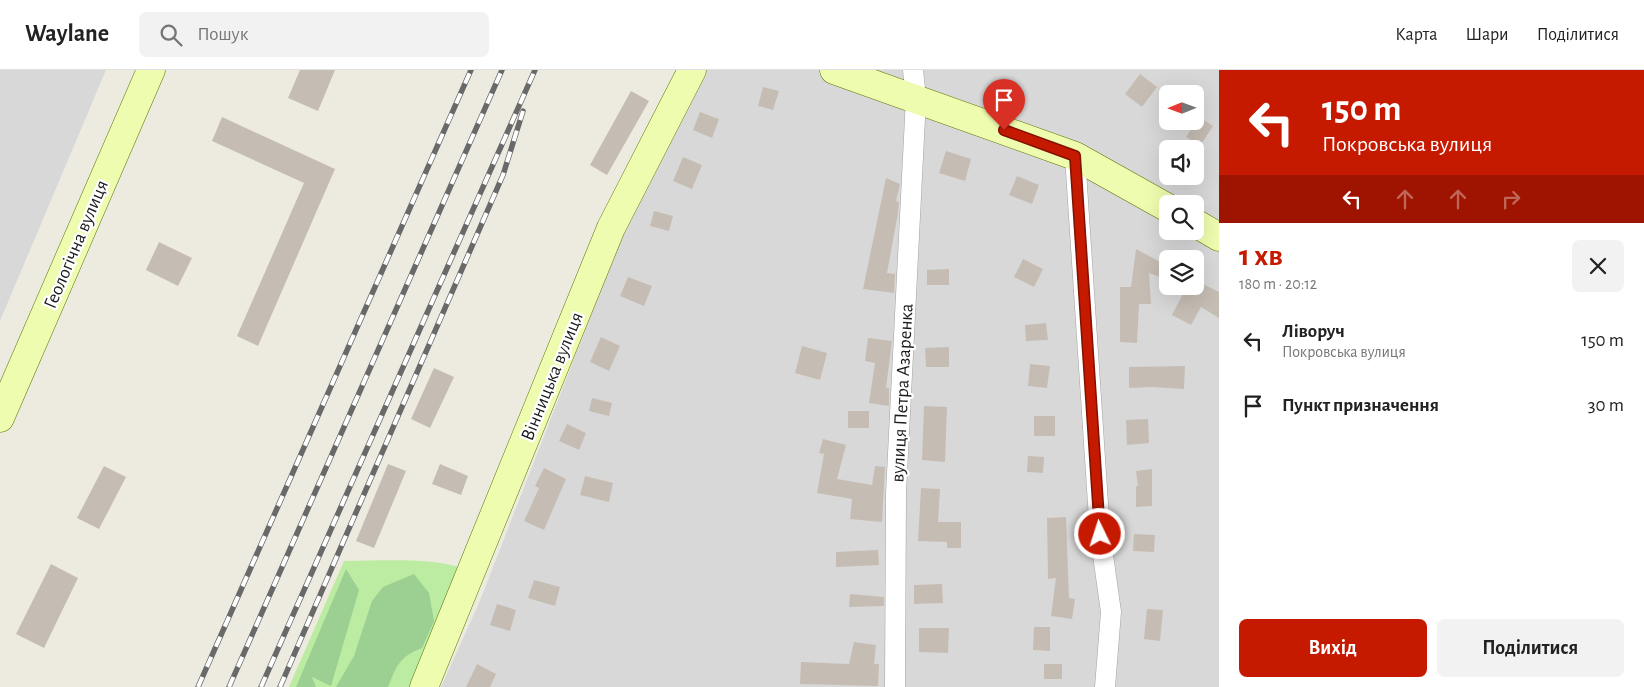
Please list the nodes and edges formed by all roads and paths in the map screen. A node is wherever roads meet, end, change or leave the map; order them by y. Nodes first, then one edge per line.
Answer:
1 (151, 70) edge
2 (692, 70) edge
3 (834, 70) edge
4 (914, 70) edge
5 (916, 98) junction
6 (1075, 156) junction
7 (1159, 203) edge
8 (1204, 228) edge
9 (1219, 237) edge
10 (0, 418) edge
11 (424, 687) edge
12 (895, 687) edge
13 (1105, 687) edge

1 - 10 street, Геологічна вулиця
2 - 11 street, Вінницька вулиця
3 - 5 street
4 - 5 street, вулиця Петра Азаренка
5 - 6 street
5 - 12 street, вулиця Петра Азаренка
6 - 7 street
6 - 13 street
8 - 9 street

